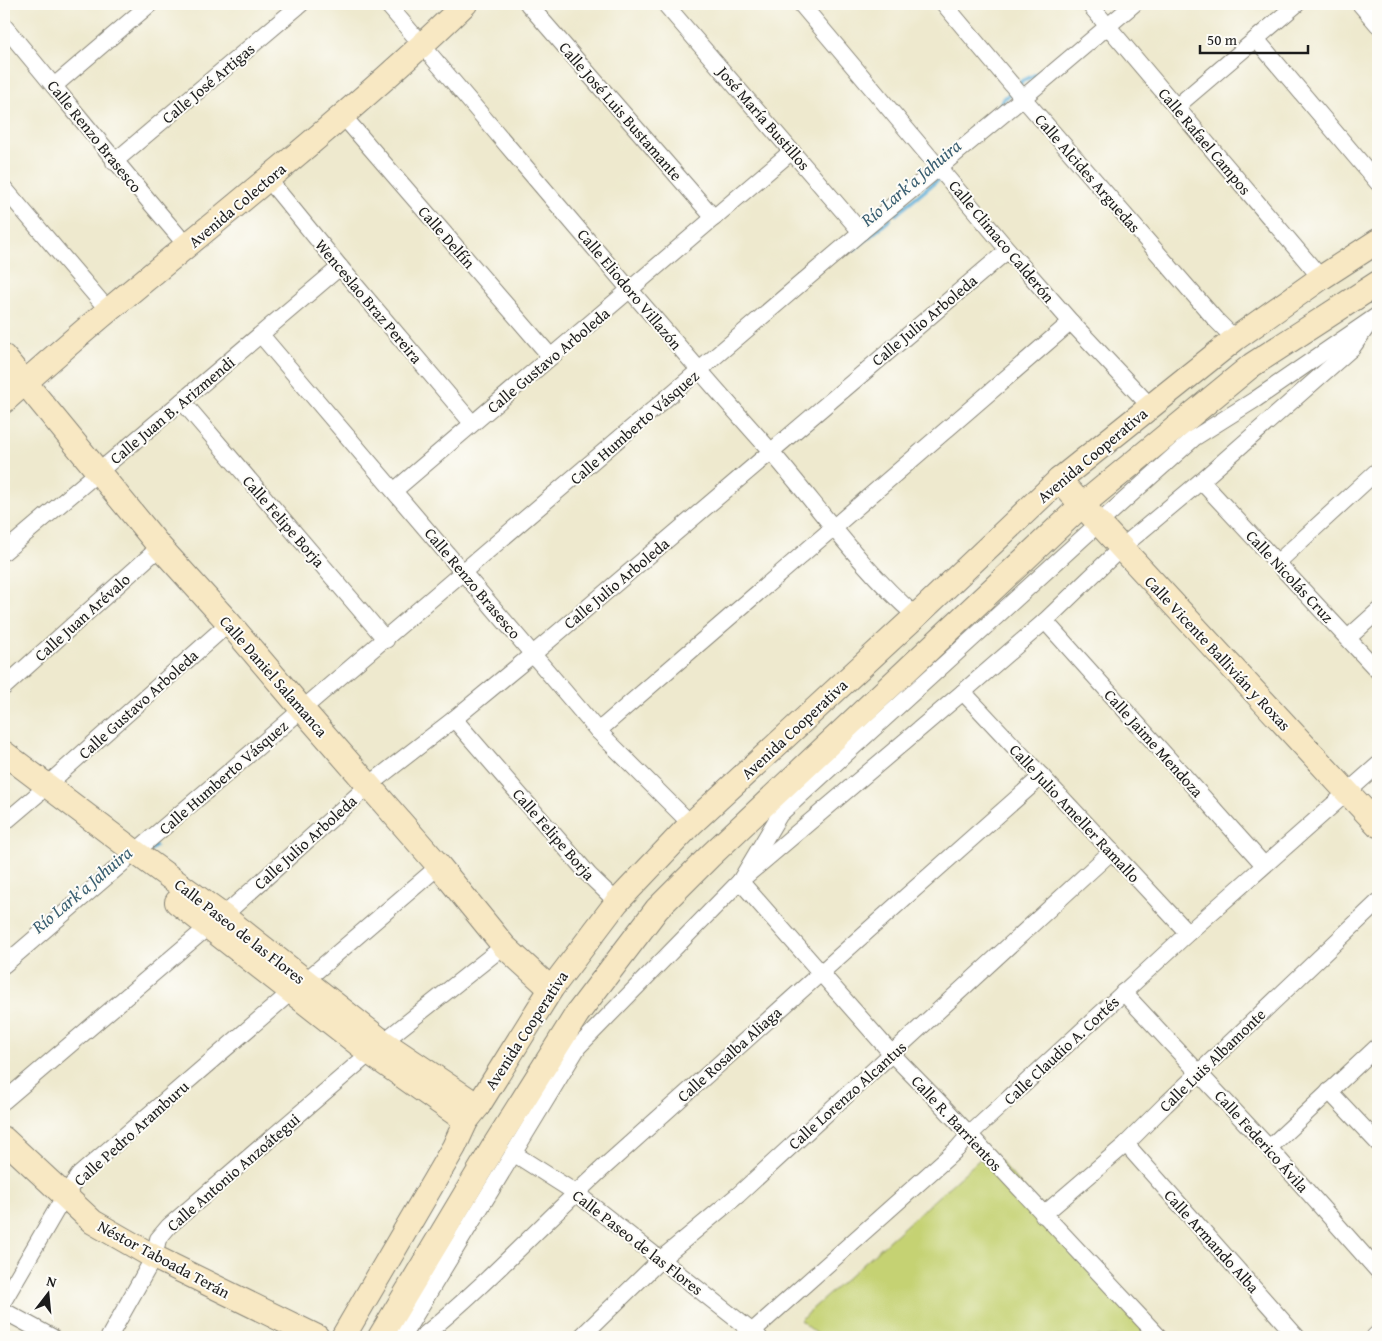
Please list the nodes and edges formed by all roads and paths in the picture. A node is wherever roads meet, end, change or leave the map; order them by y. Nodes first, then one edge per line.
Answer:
1 (150, 4) edge
2 (301, 4) edge
3 (387, 4) edge
4 (465, 4) edge
5 (528, 4) edge
6 (666, 4) edge
7 (801, 4) edge
8 (944, 4) edge
9 (1089, 4) edge
10 (1134, 4) edge
11 (1297, 4) edge
12 (1360, 4) edge
13 (1378, 25) edge
14 (4, 26) edge
15 (1108, 26) junction
16 (1256, 39) junction
17 (422, 45) junction
18 (54, 86) junction
19 (1023, 98) junction
20 (1176, 106) junction
21 (343, 116) junction
22 (792, 151) junction
23 (114, 162) junction
24 (939, 167) junction
25 (268, 179) junction
26 (1378, 183) edge
27 (4, 188) edge
28 (714, 218) junction
29 (861, 232) junction
30 (1378, 241) edge
31 (187, 246) junction
32 (1008, 250) junction
33 (340, 267) junction
34 (1322, 278) junction
35 (1378, 284) edge
36 (630, 289) junction
37 (108, 310) junction
38 (1375, 318) edge
39 (1071, 322) junction
40 (261, 335) junction
41 (1235, 339) junction
42 (4, 357) edge
43 (551, 357) junction
44 (700, 370) junction
45 (25, 382) junction
46 (4, 400) edge
47 (182, 401) junction
48 (1150, 406) junction
49 (472, 423) junction
50 (770, 451) junction
51 (1378, 470) edge
52 (99, 472) junction
53 (1059, 480) junction
54 (1202, 481) junction
55 (395, 490) junction
56 (1082, 505) junction
57 (1098, 522) junction
58 (834, 528) junction
59 (160, 547) junction
60 (1122, 547) junction
61 (4, 552) edge
62 (1278, 562) junction
63 (464, 573) junction
64 (1378, 611) edge
65 (916, 616) junction
66 (1044, 620) junction
67 (229, 623) junction
68 (1348, 638) junction
69 (386, 640) junction
70 (533, 654) junction
71 (1378, 671) edge
72 (4, 687) edge
73 (963, 692) junction
74 (302, 709) junction
75 (454, 719) junction
76 (598, 731) junction
77 (4, 753) edge
78 (1378, 765) edge
79 (4, 771) edge
80 (1042, 776) junction
81 (369, 785) junction
82 (42, 790) junction
83 (1348, 793) junction
84 (4, 823) edge
85 (691, 824) junction
86 (1378, 824) edge
87 (1112, 851) junction
88 (130, 857) junction
89 (439, 866) junction
90 (1264, 866) junction
91 (740, 881) junction
92 (617, 902) junction
93 (1378, 902) edge
94 (216, 921) junction
95 (1188, 934) junction
96 (504, 946) junction
97 (4, 965) edge
98 (819, 972) junction
99 (298, 987) junction
100 (551, 989) junction
101 (1123, 992) junction
102 (1378, 1046) edge
103 (377, 1047) junction
104 (892, 1054) junction
105 (1200, 1072) junction
106 (1329, 1091) junction
107 (4, 1101) edge
108 (472, 1113) junction
109 (969, 1135) junction
110 (4, 1139) edge
111 (1378, 1143) edge
112 (1126, 1144) junction
113 (1269, 1148) junction
114 (513, 1153) junction
115 (576, 1193) junction
116 (65, 1195) junction
117 (1043, 1215) junction
118 (154, 1257) junction
119 (661, 1259) junction
120 (1378, 1271) edge
121 (4, 1300) edge
122 (4, 1311) edge
123 (1378, 1333) edge
124 (752, 1335) edge
125 (52, 1337) edge
126 (109, 1337) edge
127 (317, 1337) edge
128 (344, 1337) edge
129 (380, 1337) edge
130 (402, 1337) edge
131 (422, 1337) edge
132 (581, 1337) edge
133 (1158, 1337) edge
134 (1298, 1337) edge
135 (1374, 1337) edge

1 - 18 street
2 - 23 street, Calle José Artigas
3 - 17 street, Calle Eliodoro Villazón
4 - 17 street, Avenida Colectora
5 - 28 street, Calle José Luis Bustamante
6 - 22 street, José María Bustillos
7 - 24 street, Calle Climaco Calderón
8 - 19 street, Calle Alcides Arguedas
9 - 15 street, Calle Rafael Campos
10 - 15 street, Calle Humberto Vásquez
11 - 16 street
12 - 13 street
14 - 18 street, Calle Renzo Brasesco
15 - 19 street, Calle Humberto Vásquez
15 - 20 street, Calle Rafael Campos
16 - 20 street
16 - 26 street
17 - 21 street, Avenida Colectora
17 - 36 street, Calle Eliodoro Villazón
18 - 23 street, Calle Renzo Brasesco
19 - 24 street, Calle Humberto Vásquez
19 - 41 street, Calle Alcides Arguedas
20 - 34 street, Calle Rafael Campos
21 - 25 street, Avenida Colectora
21 - 43 street, Calle Delfín
22 - 28 street, Calle Gustavo Arboleda
22 - 29 street, José María Bustillos
23 - 31 street, Calle Renzo Brasesco
24 - 29 street, Calle Humberto Vásquez
24 - 32 street, Calle Climaco Calderón
25 - 31 street, Avenida Colectora
25 - 33 street, Wenceslao Braz Pereira
27 - 37 street
28 - 36 street, Calle Gustavo Arboleda
29 - 44 street, Calle Humberto Vásquez
30 - 34 street, Avenida Cooperativa
31 - 37 street, Avenida Colectora
32 - 39 street, Calle Climaco Calderón
32 - 50 street, Calle Julio Arboleda
33 - 40 street, Calle Juan B. Arizmendi
33 - 49 street, Wenceslao Braz Pereira
34 - 41 street, Avenida Cooperativa
35 - 56 street, Avenida Cooperativa
36 - 43 street, Calle Gustavo Arboleda
36 - 44 street, Calle Eliodoro Villazón
37 - 45 street, Avenida Colectora
38 - 54 street
38 - 57 street
39 - 48 street, Calle Climaco Calderón
39 - 58 street
40 - 47 street, Calle Juan B. Arizmendi
40 - 55 street, Calle Renzo Brasesco
41 - 48 street, Avenida Cooperativa
42 - 45 street, Calle Daniel Salamanca
43 - 49 street, Calle Gustavo Arboleda
44 - 50 street, Calle Eliodoro Villazón
44 - 63 street, Calle Humberto Vásquez
45 - 46 street, Avenida Colectora
45 - 52 street, Calle Daniel Salamanca
47 - 52 street, Calle Juan B. Arizmendi
47 - 69 street, Calle Felipe Borja
48 - 53 street, Avenida Cooperativa
49 - 55 street, Calle Gustavo Arboleda
50 - 58 street, Calle Eliodoro Villazón
50 - 70 street, Calle Julio Arboleda
51 - 62 street
52 - 59 street, Calle Daniel Salamanca
52 - 61 street, Calle Juan B. Arizmendi
53 - 56 street, Calle Vicente Ballivián y Roxas
53 - 65 street, Avenida Cooperativa
54 - 60 street
54 - 62 street, Calle Nicolás Cruz
55 - 63 street, Calle Renzo Brasesco
56 - 57 street, Calle Vicente Ballivián y Roxas
56 - 129 street, Avenida Cooperativa
57 - 60 street, Calle Vicente Ballivián y Roxas
57 - 91 street
58 - 65 street, Calle Eliodoro Villazón
58 - 76 street
59 - 67 street, Calle Daniel Salamanca
59 - 72 street, Calle Juan Arévalo
60 - 66 street
60 - 83 street, Calle Vicente Ballivián y Roxas
62 - 68 street, Calle Nicolás Cruz
63 - 69 street, Calle Humberto Vásquez
63 - 70 street, Calle Renzo Brasesco
64 - 68 street
65 - 85 street, Avenida Cooperativa
66 - 73 street
66 - 90 street, Calle Jaime Mendoza
67 - 74 street, Calle Daniel Salamanca
67 - 82 street, Calle Gustavo Arboleda
68 - 71 street, Calle Nicolás Cruz
69 - 74 street, Calle Humberto Vásquez
70 - 75 street, Calle Julio Arboleda
70 - 76 street, Calle Renzo Brasesco
73 - 80 street, Calle Julio Ameller Ramallo
73 - 91 street
74 - 81 street, Calle Daniel Salamanca
74 - 88 street, Calle Humberto Vásquez
75 - 81 street, Calle Julio Arboleda
75 - 92 street, Calle Felipe Borja
76 - 85 street, Calle Renzo Brasesco
77 - 82 street, Calle Paseo de las Flores
78 - 83 street, Calle Claudio A. Cortés
79 - 82 street, Calle Paseo de las Flores
80 - 87 street, Calle Julio Ameller Ramallo
80 - 98 street, Calle Rosalba Aliaga
81 - 89 street, Calle Daniel Salamanca
81 - 94 street, Calle Julio Arboleda
82 - 84 street, Calle Gustavo Arboleda
82 - 88 street, Calle Paseo de las Flores
83 - 86 street, Calle Vicente Ballivián y Roxas
83 - 90 street, Calle Claudio A. Cortés
85 - 92 street, Avenida Cooperativa
87 - 95 street, Calle Julio Ameller Ramallo
87 - 104 street, Calle Lorenzo Alcantus
88 - 94 street, Calle Paseo de las Flores
88 - 97 street, Calle Humberto Vásquez
89 - 96 street, Calle Daniel Salamanca
89 - 99 street, Calle Pedro Aramburu
90 - 95 street, Calle Claudio A. Cortés
91 - 98 street, Calle R. Barrientos
91 - 114 street
92 - 100 street, Avenida Cooperativa
93 - 105 street, Calle Luis Albamonte
94 - 99 street, Calle Paseo de las Flores
94 - 107 street, Calle Julio Arboleda
95 - 101 street, Calle Claudio A. Cortés
96 - 100 street, Calle Daniel Salamanca
96 - 103 street, Calle Antonio Anzoátegui
98 - 104 street, Calle R. Barrientos
98 - 115 street, Calle Rosalba Aliaga
99 - 103 street, Calle Paseo de las Flores
99 - 116 street, Calle Pedro Aramburu
100 - 108 street, Avenida Cooperativa
101 - 105 street, Calle Federico Ávila
101 - 109 street, Calle Claudio A. Cortés
102 - 106 street
103 - 108 street, Calle Paseo de las Flores
103 - 118 street, Calle Antonio Anzoátegui
104 - 109 street, Calle R. Barrientos
104 - 119 street, Calle Lorenzo Alcantus
105 - 112 street, Calle Luis Albamonte
105 - 113 street, Calle Federico Ávila
106 - 111 street
106 - 113 street
108 - 128 street, Avenida Cooperativa
109 - 117 street, Calle R. Barrientos
109 - 124 street, Calle Claudio A. Cortés
110 - 116 street, Néstor Taboada Terán
112 - 117 street, Calle Luis Albamonte
112 - 134 street, Calle Armando Alba
113 - 120 street, Calle Federico Ávila
114 - 115 street, Calle Paseo de las Flores
114 - 130 street
115 - 119 street, Calle Paseo de las Flores
115 - 131 street, Calle Rosalba Aliaga
116 - 118 street, Néstor Taboada Terán
116 - 121 street, Calle Pedro Aramburu
117 - 133 street, Calle R. Barrientos
118 - 126 street, Calle Antonio Anzoátegui
118 - 127 street, Néstor Taboada Terán
119 - 124 street, Calle Paseo de las Flores
119 - 132 street, Calle Lorenzo Alcantus
122 - 125 street
123 - 135 street

